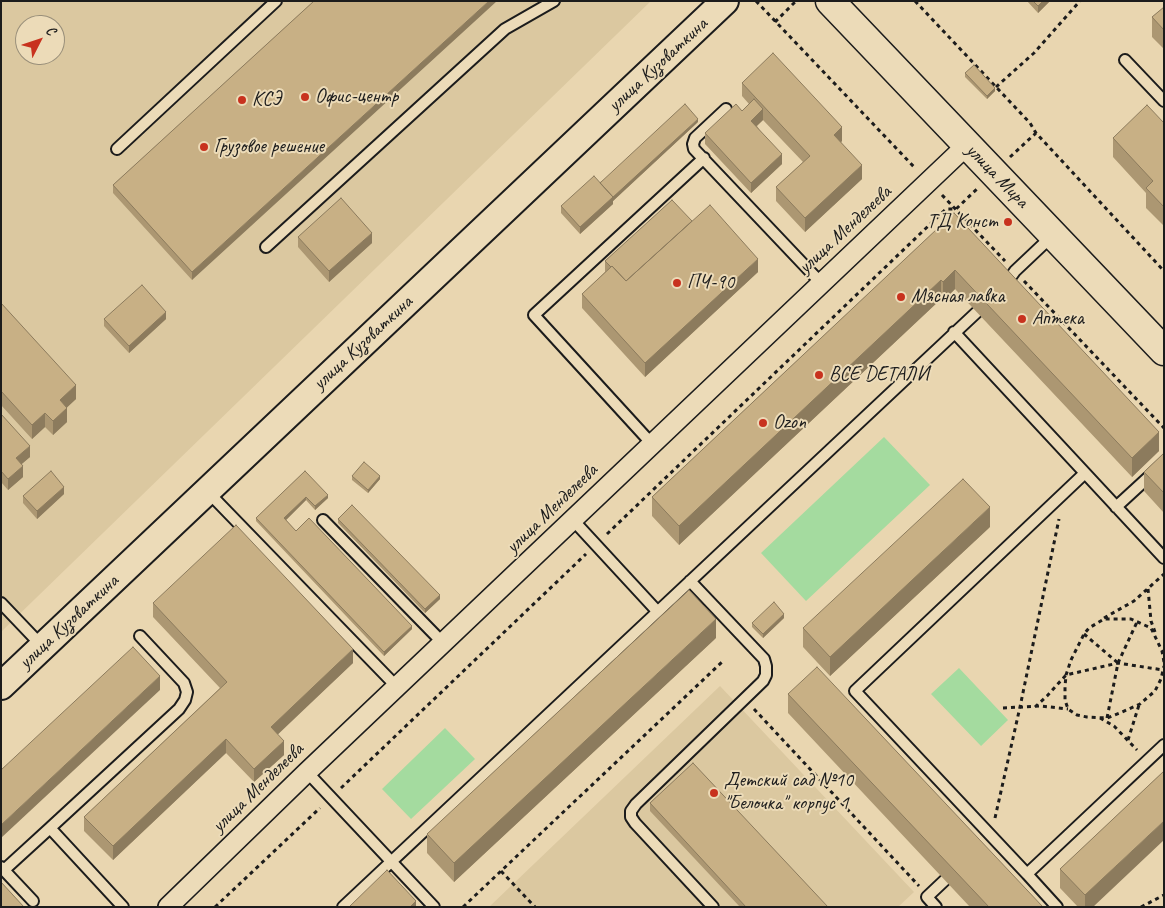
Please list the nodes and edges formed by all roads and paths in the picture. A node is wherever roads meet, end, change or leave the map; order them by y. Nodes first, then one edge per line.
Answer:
1 (276, 1) edge
2 (554, 1) edge
3 (726, 1) edge
4 (756, 1) edge
5 (796, 1) edge
6 (830, 1) edge
7 (915, 1) edge
8 (1080, 1) edge
9 (775, 22) junction
10 (1125, 60) dead end
11 (996, 87) junction
12 (1164, 101) edge
13 (726, 109) dead end
14 (967, 145) junction
15 (117, 149) dead end
16 (704, 158) junction
17 (929, 182) junction
18 (946, 209) dead end
19 (1053, 235) junction
20 (266, 247) dead end
21 (1015, 271) junction
22 (1164, 271) edge
23 (822, 284) junction
24 (1004, 286) edge
25 (976, 312) edge
26 (954, 332) junction
27 (1164, 351) edge
28 (1164, 428) edge
29 (652, 444) junction
30 (1164, 463) edge
31 (1085, 473) junction
32 (207, 491) junction
33 (1065, 492) junction
34 (1116, 507) junction
35 (323, 520) dead end
36 (573, 520) junction
37 (596, 544) junction
38 (1164, 558) edge
39 (1164, 574) edge
40 (690, 581) junction
41 (1148, 589) junction
42 (1, 602) edge
43 (657, 611) junction
44 (1104, 619) junction
45 (1137, 622) junction
46 (1084, 634) junction
47 (140, 636) dead end
48 (1157, 639) junction
49 (443, 643) junction
50 (42, 647) junction
51 (723, 660) dead end
52 (1118, 663) junction
53 (1164, 667) edge
54 (1066, 675) junction
55 (1, 686) edge
56 (397, 687) junction
57 (1140, 704) junction
58 (752, 707) dead end
59 (1020, 707) junction
60 (1035, 707) junction
61 (1003, 708) dead end
62 (1068, 710) junction
63 (1100, 717) junction
64 (1107, 718) junction
65 (1128, 740) junction
66 (1164, 746) edge
67 (1147, 761) junction
68 (307, 772) junction
69 (330, 798) junction
70 (50, 828) junction
71 (988, 839) junction
72 (391, 862) junction
73 (3, 868) edge
74 (501, 871) junction
75 (1027, 874) junction
76 (945, 880) edge
77 (1164, 895) edge
78 (927, 897) junction
79 (33, 901) dead end
80 (123, 907) edge
81 (168, 907) edge
82 (215, 907) edge
83 (343, 907) edge
84 (434, 907) edge
85 (463, 907) edge
86 (535, 907) edge
87 (712, 907) edge
88 (936, 907) edge
89 (1057, 907) edge
90 (1141, 907) edge

1 - 15 lane
2 - 20 lane
3 - 32 main road, улица Кузоваткина
4 - 9 path
5 - 9 path
6 - 14 main road, улица Мира
7 - 11 path
8 - 11 path
9 - 17 path
10 - 12 lane
11 - 22 path
13 - 16 lane
14 - 17 street, улица Менделеева
14 - 19 main road, улица Мира
16 - 23 lane
16 - 29 lane
17 - 21 path
17 - 23 street, улица Менделеева
18 - 37 path
19 - 21 lane
19 - 27 main road, улица Мира
21 - 24 lane
21 - 28 path
23 - 29 street, улица Менделеева
25 - 26 lane
26 - 31 lane
26 - 40 lane
29 - 36 street, улица Менделеева
30 - 34 lane
31 - 33 lane
31 - 34 lane
32 - 50 main road, улица Кузоваткина
32 - 56 lane
33 - 59 path
33 - 71 lane
34 - 38 lane
35 - 49 lane
36 - 37 lane
36 - 49 street, улица Менделеева
37 - 43 lane
37 - 69 path
39 - 41 path
40 - 43 lane
40 - 87 lane
41 - 44 path
41 - 48 path
42 - 50 lane
43 - 72 lane
44 - 45 path
44 - 46 path
45 - 48 path
45 - 52 path
46 - 52 path
46 - 54 path
47 - 70 lane
48 - 53 path
49 - 56 street, улица Менделеева
50 - 55 main road, улица Кузоваткина
51 - 74 path
52 - 53 path
52 - 54 path
52 - 64 path
53 - 57 path
54 - 60 path
54 - 62 path
56 - 68 street, улица Менделеева
57 - 64 path
57 - 65 path
58 - 78 path
59 - 60 path
59 - 61 path
59 - 71 path
60 - 62 path
62 - 63 path
63 - 64 path
63 - 65 path
65 - 67 path
66 - 67 lane
67 - 75 lane
68 - 69 lane
68 - 81 street, улица Менделеева
69 - 72 lane
69 - 82 path
70 - 73 lane
70 - 80 lane
71 - 75 lane
72 - 83 lane
72 - 84 lane
73 - 79 lane
74 - 85 path
74 - 86 path
75 - 89 lane
76 - 78 lane
77 - 90 path
78 - 88 lane

